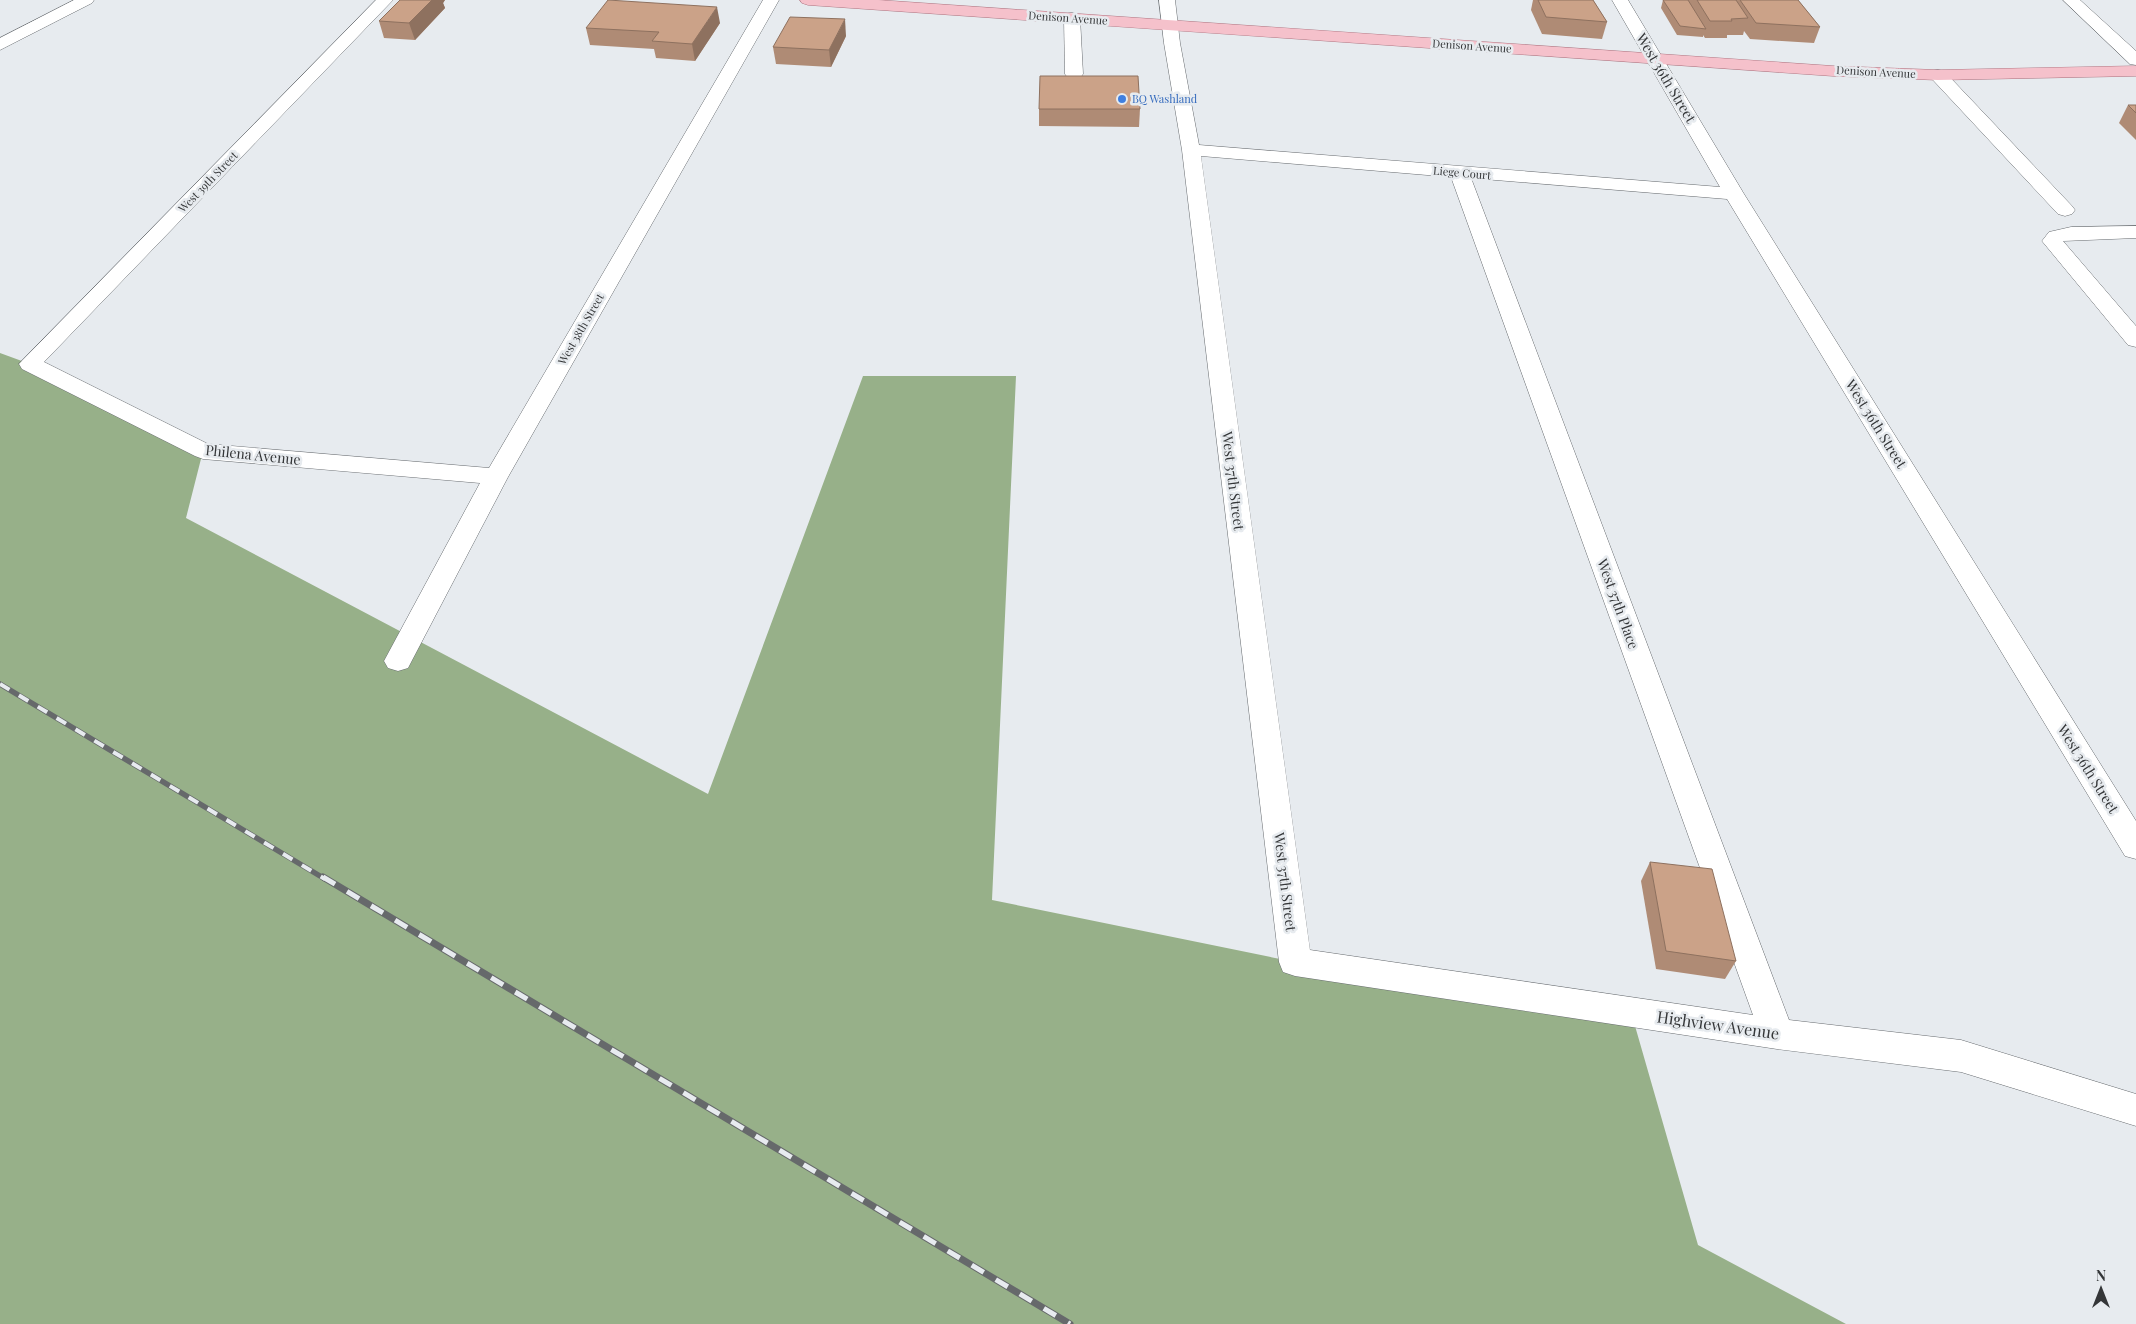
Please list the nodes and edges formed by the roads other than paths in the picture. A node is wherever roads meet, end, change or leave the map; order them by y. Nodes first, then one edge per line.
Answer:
1 (86, 0) edge
2 (385, 0) edge
3 (771, 0) edge
4 (808, 0) edge
5 (1167, 0) edge
6 (1620, 0) edge
7 (2071, 0) edge
8 (882, 2) edge
9 (1072, 18) junction
10 (1170, 24) junction
11 (0, 45) edge
12 (1654, 59) junction
13 (2136, 60) edge
14 (2136, 71) edge
15 (1074, 74) edge
16 (1938, 75) junction
17 (1191, 150) junction
18 (1459, 173) junction
19 (1734, 194) junction
20 (2065, 210) dead end
21 (2136, 232) edge
22 (2136, 340) edge
23 (30, 364) joint
24 (496, 477) junction
25 (398, 661) dead end
26 (2136, 847) edge
27 (1295, 962) joint
28 (1777, 1034) junction
29 (2136, 1110) edge

1 - 11 street
2 - 23 street, West 39th Street
3 - 24 street, West 38th Street
4 - 8 main road, Denison Avenue
5 - 10 street, West 37th Street
6 - 12 street, West 36th Street
7 - 13 street
8 - 9 main road, Denison Avenue
9 - 10 main road, Denison Avenue
9 - 15 street
10 - 12 main road, Denison Avenue
10 - 17 street, West 37th Street
12 - 16 main road, Denison Avenue
12 - 19 street, West 36th Street
14 - 16 main road, Denison Avenue
16 - 20 street
17 - 18 street, Liege Court
17 - 27 street, West 37th Street
18 - 19 street, Liege Court
18 - 28 street, West 37th Place
19 - 26 street, West 36th Street
21 - 22 street
23 - 24 street, Philena Avenue
24 - 25 street, West 38th Street
27 - 28 street, Highview Avenue
28 - 29 street, Highview Avenue

